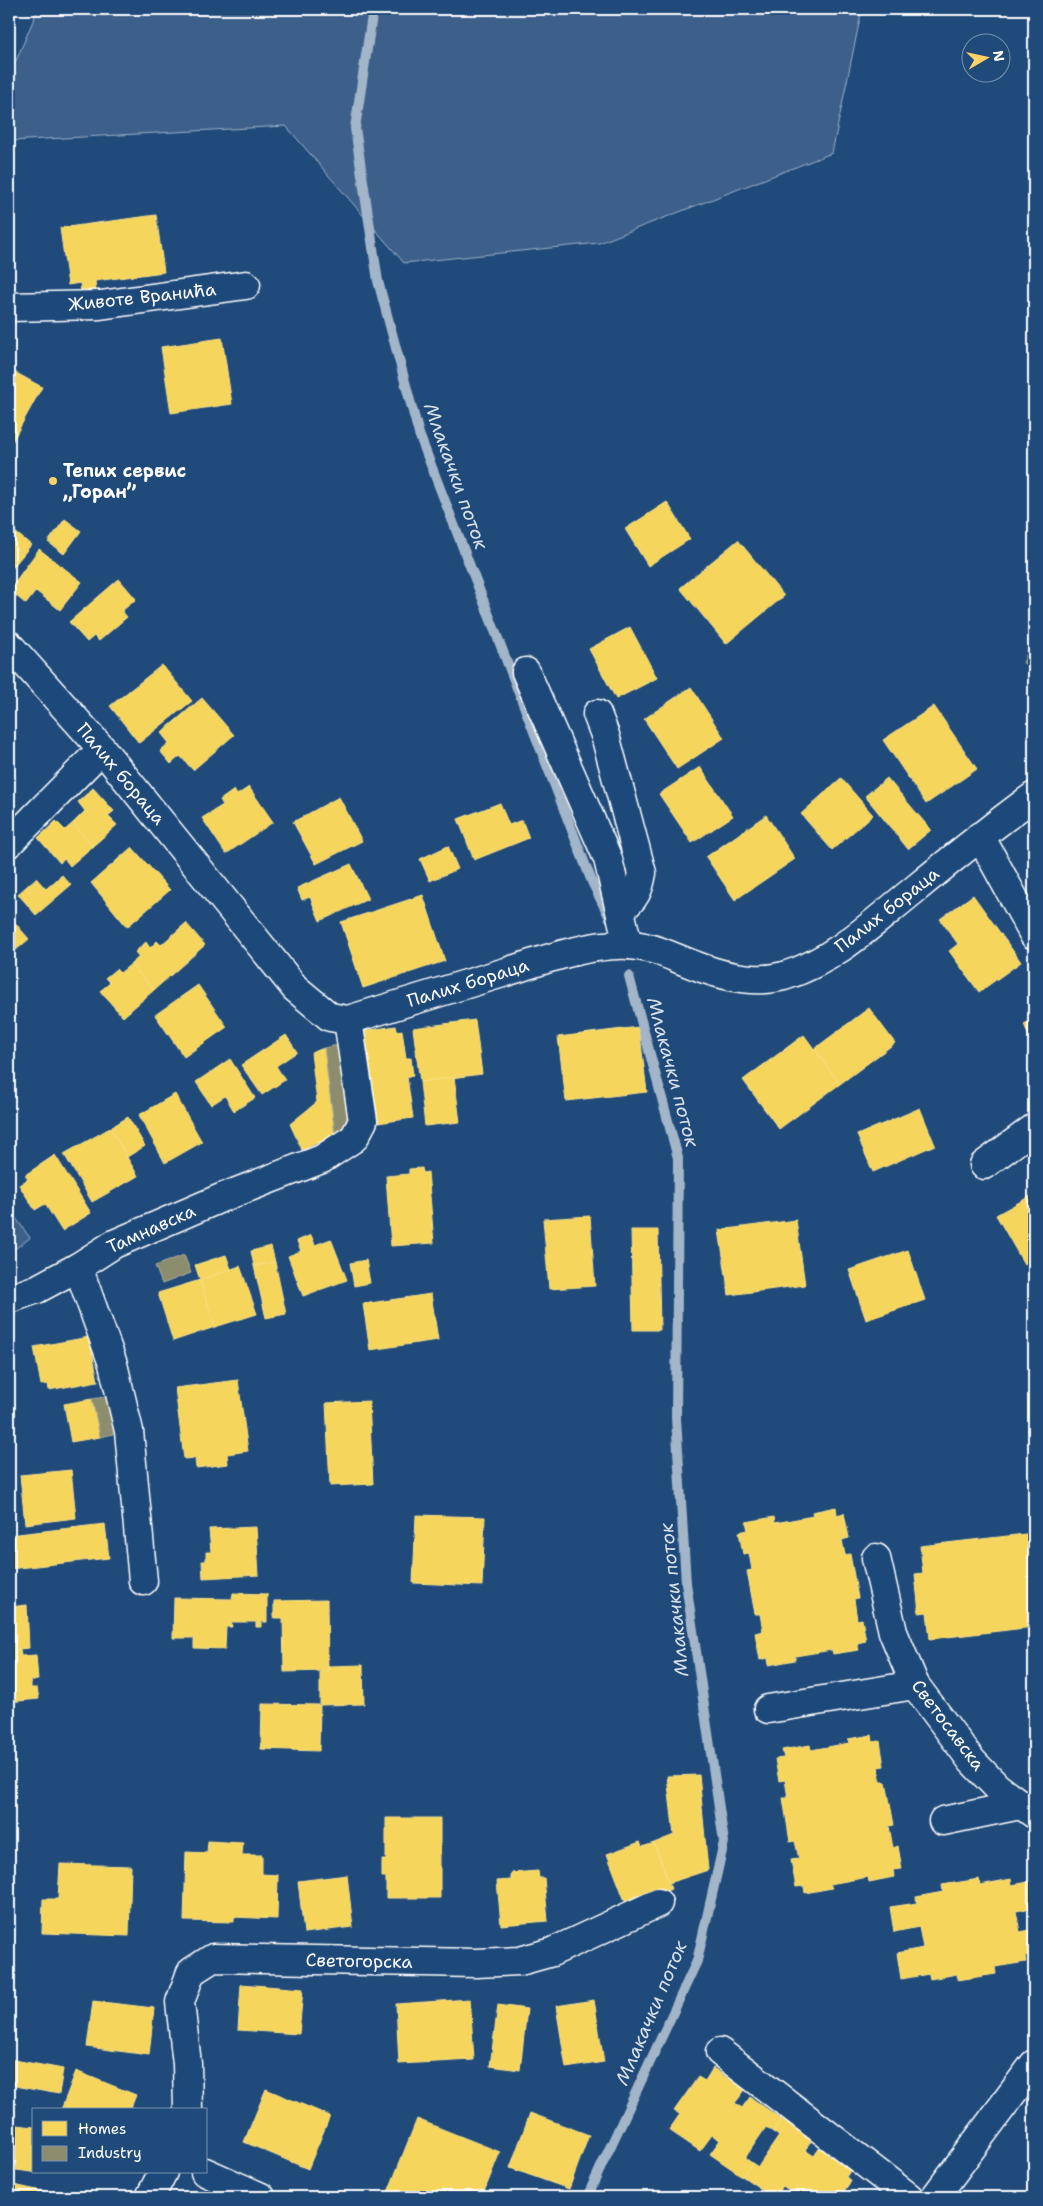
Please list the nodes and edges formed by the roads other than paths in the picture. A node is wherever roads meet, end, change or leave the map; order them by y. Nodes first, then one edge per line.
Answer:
1 (246, 285) dead end
2 (9, 307) edge
3 (9, 645) edge
4 (526, 672) dead end
5 (597, 714) dead end
6 (102, 749) junction
7 (1034, 796) edge
8 (980, 836) junction
9 (9, 843) edge
10 (621, 909) junction
11 (1034, 935) edge
12 (628, 945) junction
13 (348, 1020) junction
14 (1034, 1128) edge
15 (984, 1165) dead end
16 (78, 1267) junction
17 (9, 1299) edge
18 (876, 1558) dead end
19 (143, 1581) dead end
20 (915, 1685) junction
21 (768, 1709) dead end
22 (1027, 1810) edge
23 (943, 1821) dead end
24 (658, 1903) dead end
25 (720, 2052) dead end
26 (1034, 2064) edge
27 (188, 2108) edge
28 (208, 2173) edge
29 (162, 2174) edge
30 (150, 2197) edge
31 (261, 2197) edge
32 (909, 2197) edge
33 (935, 2197) edge

1 - 2 street, Животе Вранића
3 - 6 street, Палих бораца
4 - 10 street
5 - 10 street
6 - 9 street
6 - 13 street, Палих бораца
7 - 8 street, Палих бораца
8 - 11 street
8 - 12 street, Палих бораца
10 - 12 street
12 - 13 street, Палих бораца
13 - 16 street, Тамнавска
14 - 15 street
16 - 17 street, Тамнавска
16 - 19 street
18 - 20 street, Светосавска
20 - 21 street
20 - 22 street, Светосавска
22 - 23 street
24 - 27 street, Светогорска
25 - 32 street
26 - 33 street
28 - 31 street
29 - 30 street

